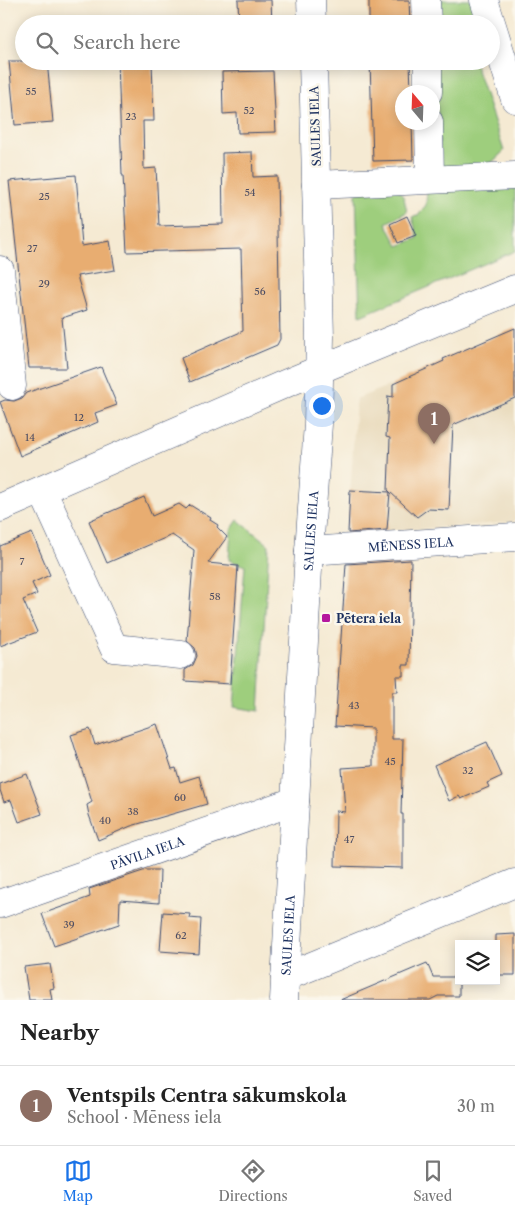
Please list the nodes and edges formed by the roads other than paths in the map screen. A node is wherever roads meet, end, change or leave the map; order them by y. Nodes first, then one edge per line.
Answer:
1 (311, 0) edge
2 (426, 0) edge
3 (484, 0) edge
4 (312, 15) edge
5 (427, 15) edge
6 (489, 15) edge
7 (500, 51) edge
8 (313, 70) edge
9 (428, 70) edge
10 (428, 85) edge
11 (515, 99) edge
12 (429, 130) edge
13 (515, 176) edge
14 (430, 179) junction
15 (316, 185) junction
16 (0, 270) edge
17 (515, 289) edge
18 (319, 370) junction
19 (12, 386) dead end
20 (42, 490) junction
21 (0, 508) edge
22 (515, 537) edge
23 (309, 551) junction
24 (182, 654) dead end
25 (295, 801) junction
26 (515, 883) edge
27 (0, 904) edge
28 (284, 989) edge

1 - 4 street
2 - 5 street
3 - 6 street
7 - 11 street
8 - 15 street, SAULES IELA
9 - 10 street
12 - 14 street
13 - 14 street
14 - 15 street
15 - 18 street, SAULES IELA
16 - 19 street
17 - 18 street
18 - 20 street
18 - 23 street, SAULES IELA
20 - 21 street
20 - 24 street
22 - 23 street, MĒNESS IELA
23 - 25 street, SAULES IELA
25 - 27 street, PĀVILA IELA
25 - 28 street, SAULES IELA
26 - 28 street

